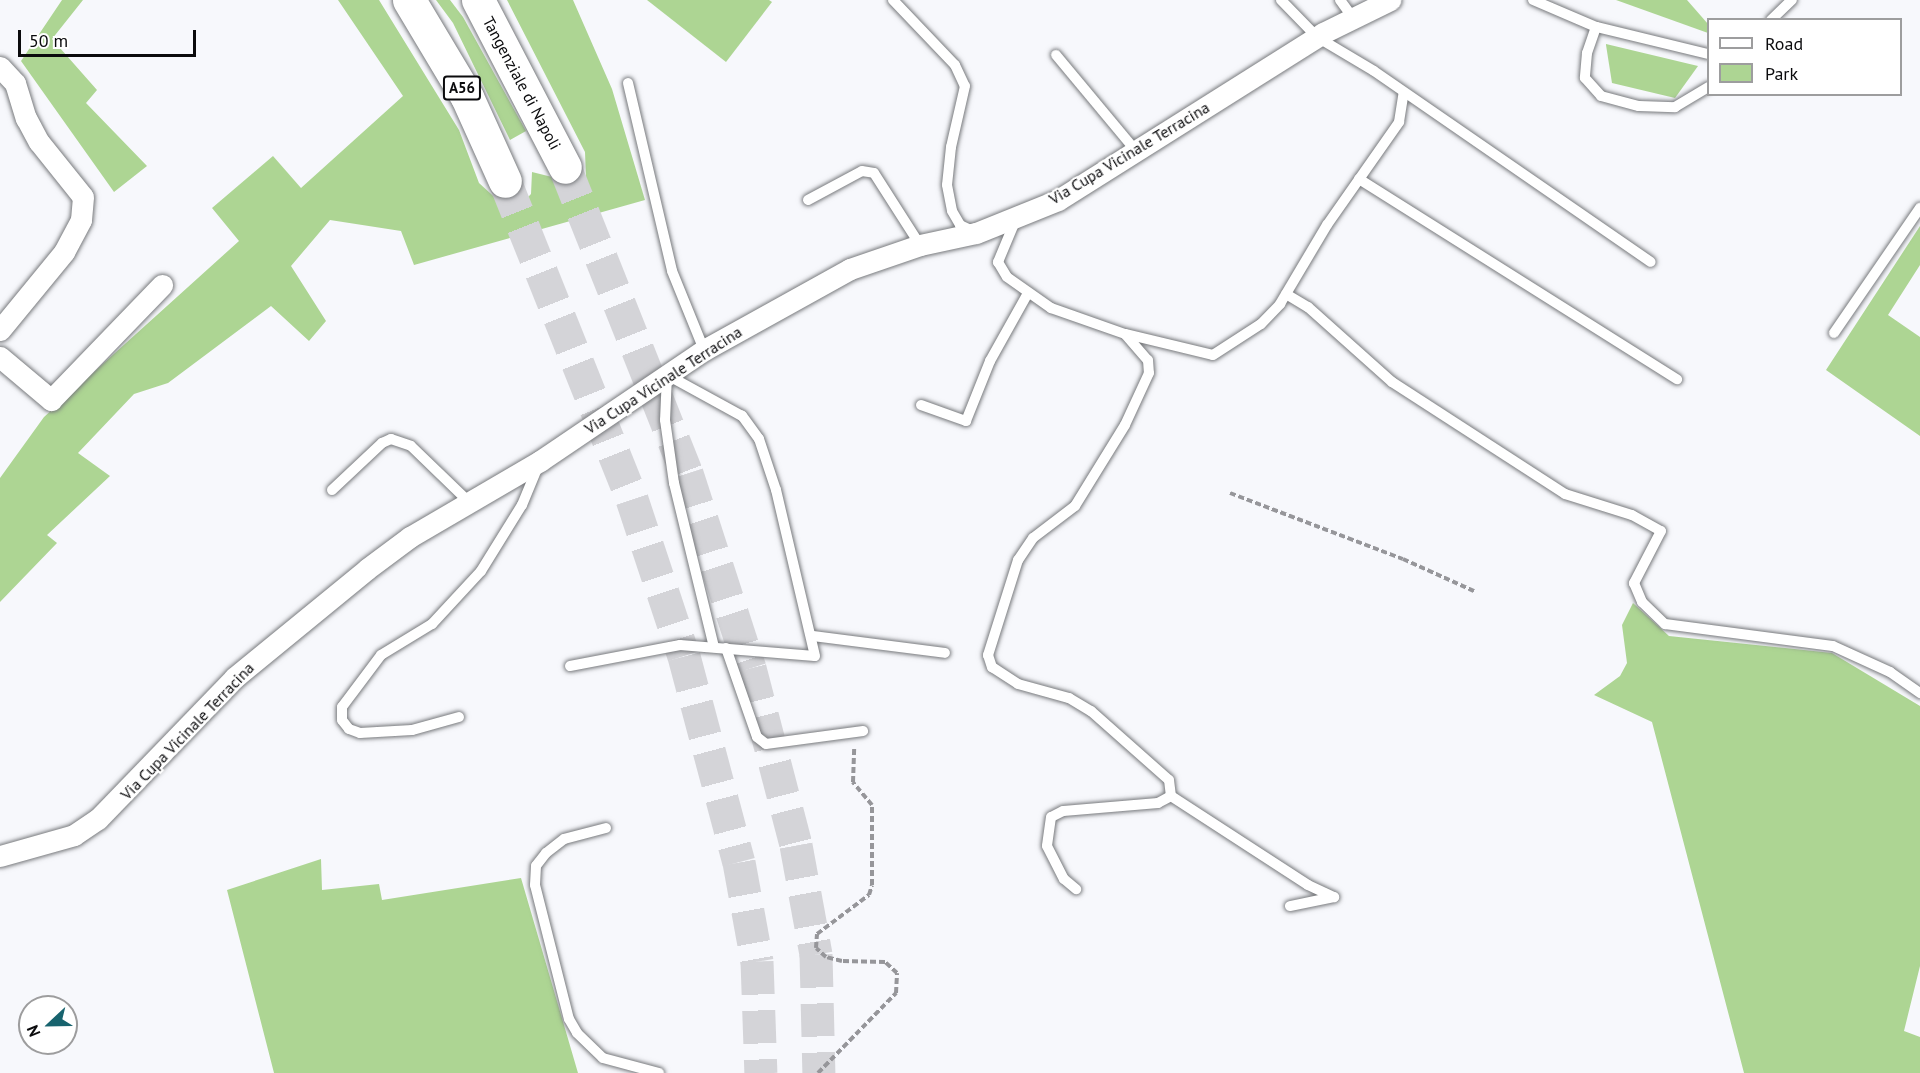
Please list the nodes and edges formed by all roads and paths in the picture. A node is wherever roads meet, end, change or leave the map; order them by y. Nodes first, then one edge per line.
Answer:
1 (409, 0) edge
2 (478, 0) edge
3 (893, 0) edge
4 (1281, 0) edge
5 (1340, 0) edge
6 (1390, 0) edge
7 (1533, 0) edge
8 (1792, 0) edge
9 (1353, 18) junction
10 (1773, 18) edge
11 (1596, 27) junction
12 (1317, 37) junction
13 (1707, 54) edge
14 (1056, 56) dead end
15 (0, 67) edge
16 (628, 83) dead end
17 (1707, 88) edge
18 (1404, 92) junction
19 (1136, 151) junction
20 (566, 167) tunnel mouth
21 (1359, 179) junction
22 (505, 182) tunnel mouth
23 (808, 200) dead end
24 (1920, 208) edge
25 (1017, 216) junction
26 (976, 233) junction
27 (920, 245) junction
28 (1651, 262) dead end
29 (162, 285) dead end
30 (1028, 293) junction
31 (1286, 294) junction
32 (0, 330) edge
33 (1834, 333) dead end
34 (1125, 334) junction
35 (704, 350) junction
36 (0, 357) edge
37 (667, 375) junction
38 (1677, 379) dead end
39 (921, 405) dead end
40 (540, 461) junction
41 (332, 490) dead end
42 (1230, 493) dead end
43 (468, 501) junction
44 (1474, 591) dead end
45 (813, 636) junction
46 (720, 648) junction
47 (945, 653) dead end
48 (570, 666) dead end
49 (1920, 693) edge
50 (459, 717) dead end
51 (863, 731) joint
52 (1171, 796) junction
53 (606, 828) dead end
54 (0, 856) edge
55 (1076, 889) dead end
56 (1290, 906) dead end
57 (659, 1073) edge
58 (818, 1073) edge

1 - 22 highway, A56
2 - 20 highway, Tangenziale di Napoli
3 - 26 lane
4 - 12 lane
5 - 9 lane
6 - 9 street, Via Cupa Vicinale Terracina
7 - 11 lane
8 - 10 lane
9 - 12 street, Via Cupa Vicinale Terracina
11 - 13 lane
11 - 17 lane
12 - 18 lane
12 - 19 street, Via Cupa Vicinale Terracina
14 - 19 lane
15 - 32 street
16 - 35 lane
18 - 21 lane
18 - 28 lane
19 - 25 street, Via Cupa Vicinale Terracina
21 - 31 lane
21 - 38 lane
23 - 27 lane
24 - 33 lane
25 - 26 street, Via Cupa Vicinale Terracina
25 - 30 lane
26 - 27 street, Via Cupa Vicinale Terracina
27 - 35 street, Via Cupa Vicinale Terracina
29 - 36 street
30 - 34 lane
30 - 39 lane
31 - 34 lane
31 - 49 lane
34 - 52 lane
35 - 37 street, Via Cupa Vicinale Terracina
37 - 40 street, Via Cupa Vicinale Terracina
37 - 45 lane
37 - 46 lane
40 - 43 street, Via Cupa Vicinale Terracina
40 - 50 lane
41 - 43 lane
42 - 44 path
43 - 54 street, Via Cupa Vicinale Terracina
45 - 46 lane
45 - 47 lane
46 - 48 lane
46 - 51 lane
51 - 58 path
52 - 55 lane
52 - 56 lane
53 - 57 lane

